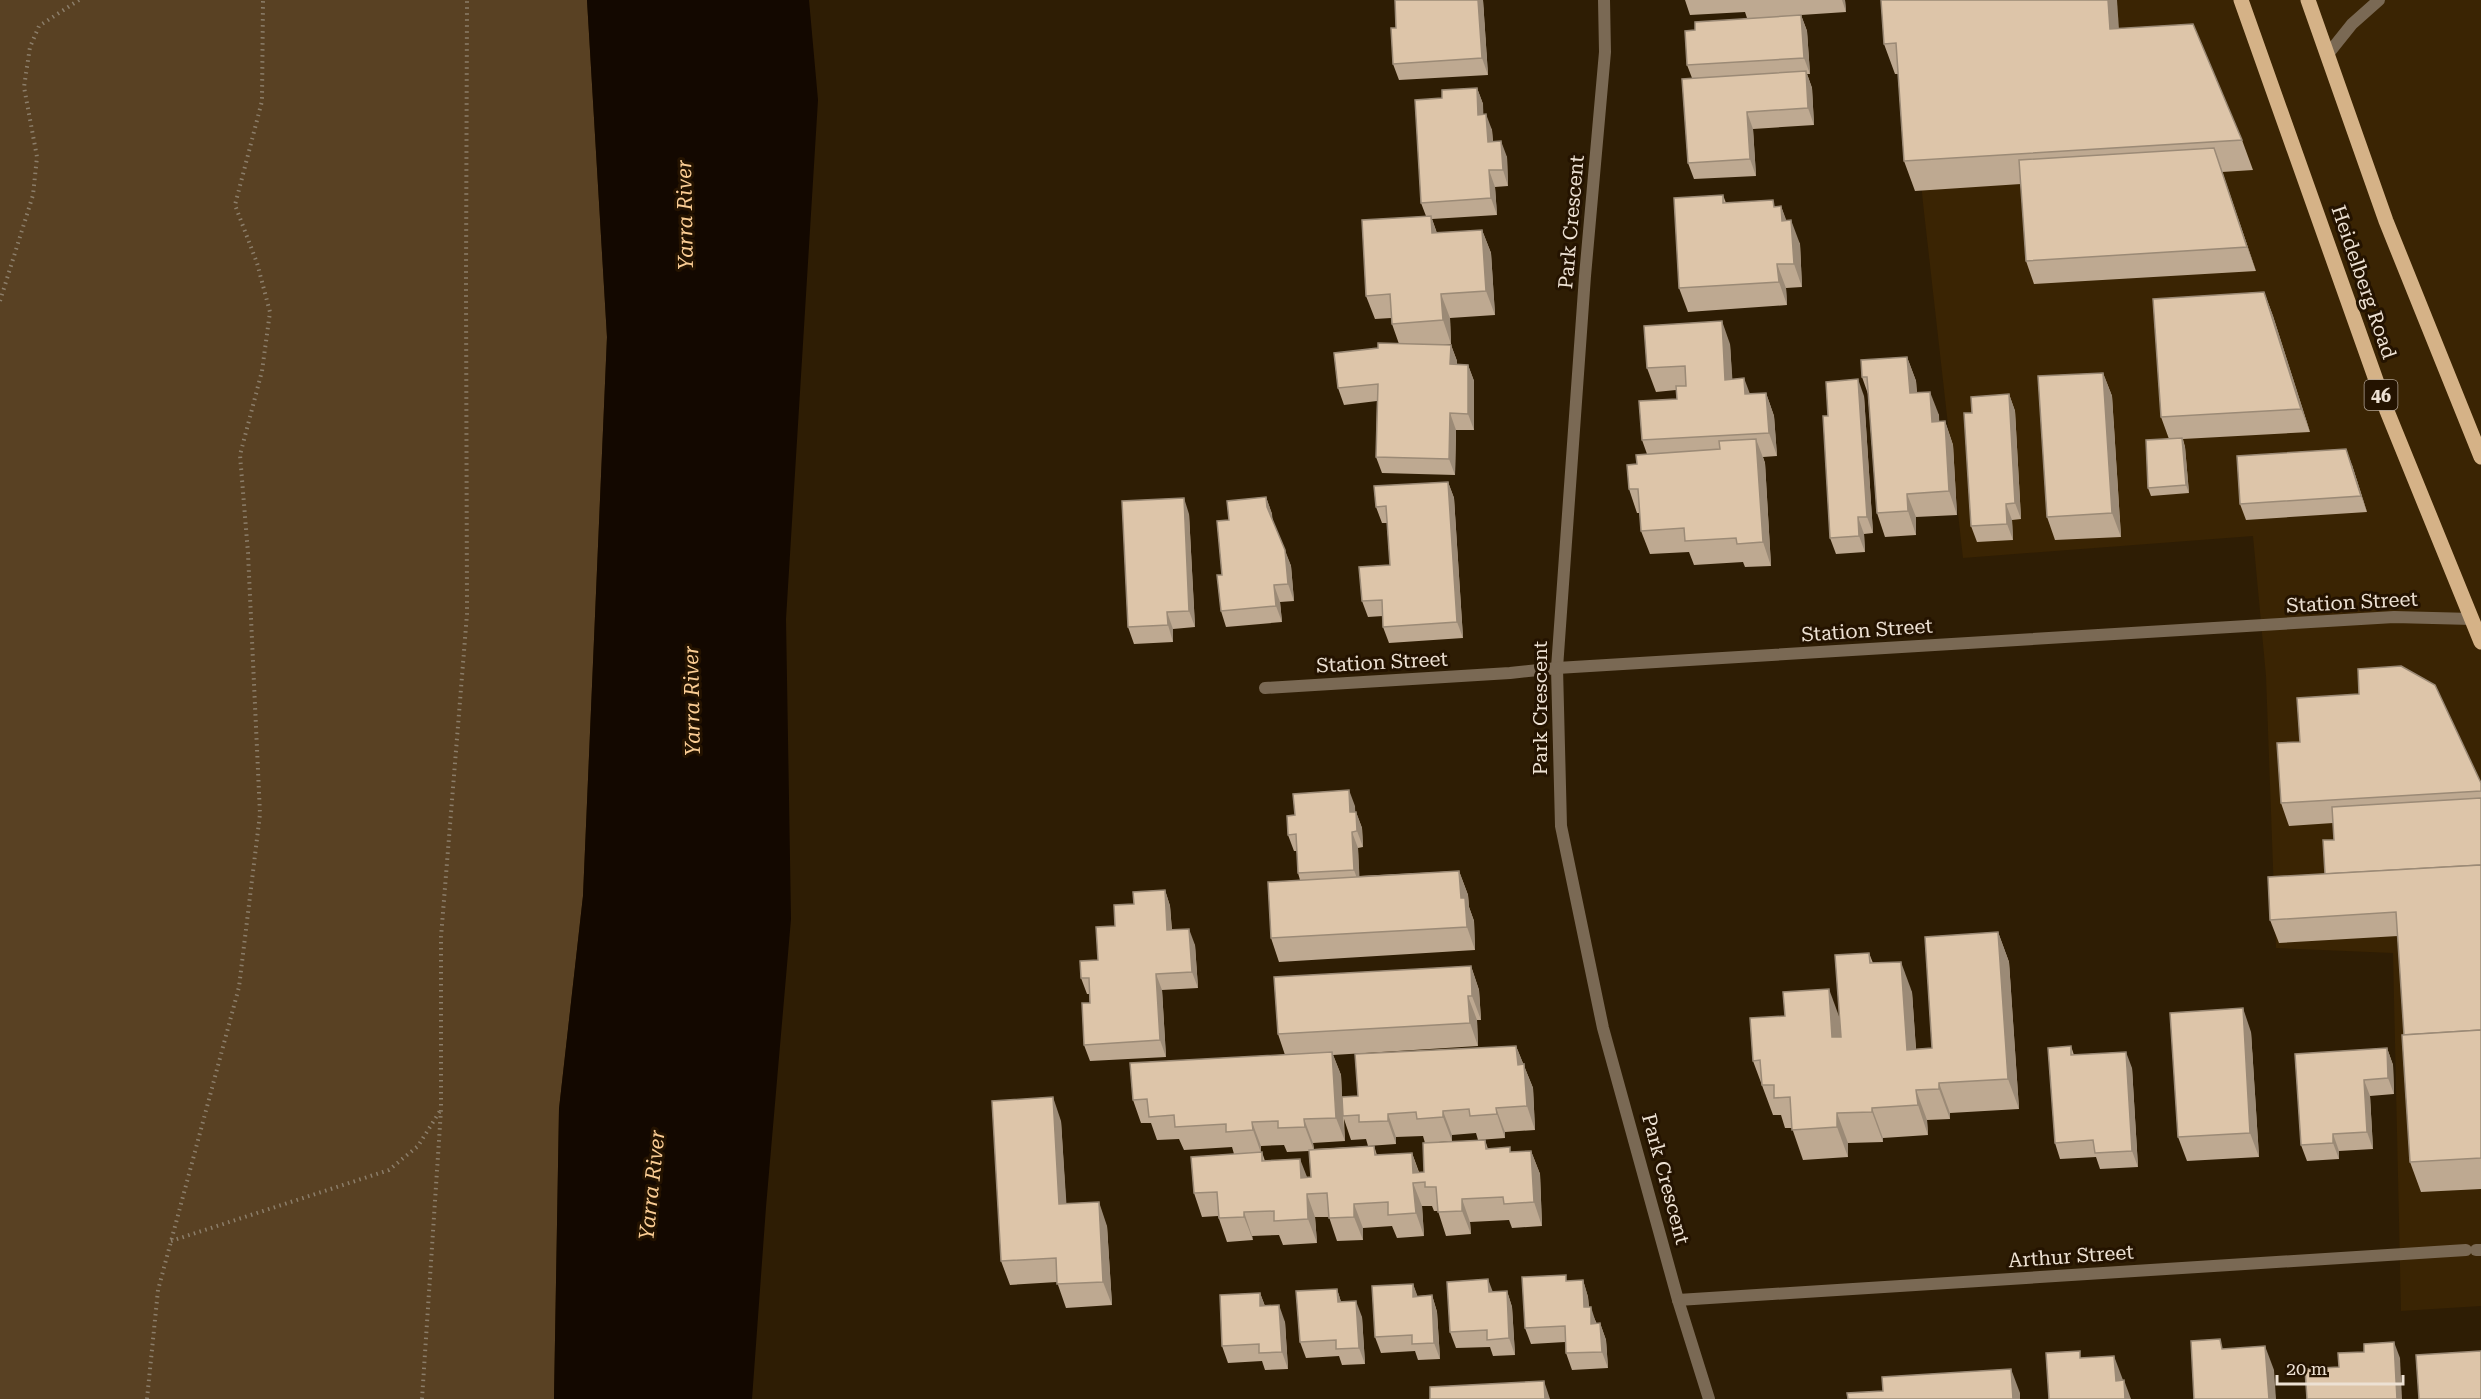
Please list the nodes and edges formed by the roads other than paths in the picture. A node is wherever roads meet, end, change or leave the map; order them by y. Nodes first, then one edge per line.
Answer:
1 (1604, 0) edge
2 (2241, 0) edge
3 (2308, 0) edge
4 (2379, 0) edge
5 (2328, 54) junction
6 (2481, 457) edge
7 (2472, 619) junction
8 (2481, 642) edge
9 (1557, 668) junction
10 (1265, 688) dead end
11 (2474, 1250) edge
12 (1678, 1300) junction
13 (1709, 1399) edge

1 - 9 street, Park Crescent
2 - 7 main road, Heidelberg Road / 46
3 - 5 main road, Heidelberg Road
4 - 5 street
5 - 6 main road, Heidelberg Road
7 - 8 main road, Heidelberg Road / 46
7 - 9 street, Station Street
9 - 10 street, Station Street
9 - 12 street, Park Crescent
11 - 12 street, Arthur Street
12 - 13 street, Park Crescent

